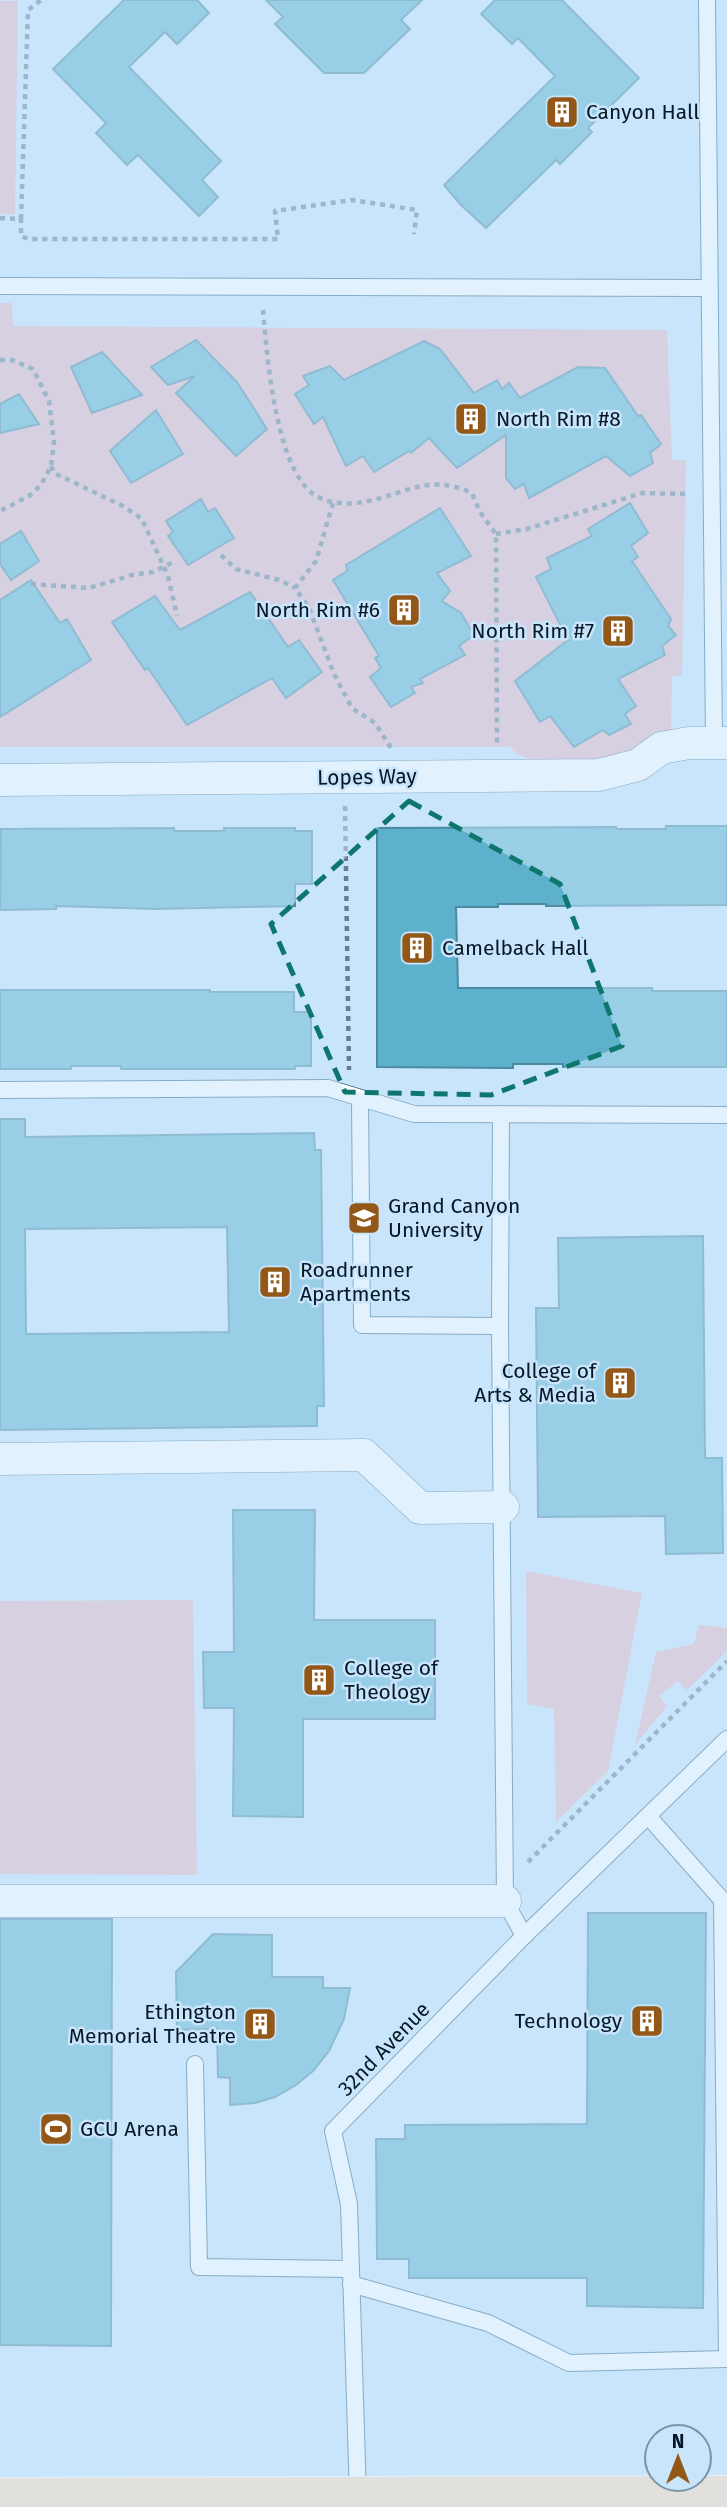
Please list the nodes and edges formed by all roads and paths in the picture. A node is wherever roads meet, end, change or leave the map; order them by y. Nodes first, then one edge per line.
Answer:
1 (41, 0) edge
2 (707, 0) edge
3 (0, 218) edge
4 (21, 219) junction
5 (414, 234) dead end
6 (0, 286) edge
7 (709, 288) junction
8 (262, 305) dead end
9 (0, 360) edge
10 (51, 466) junction
11 (711, 494) junction
12 (332, 503) junction
13 (0, 511) edge
14 (496, 534) junction
15 (221, 555) dead end
16 (176, 561) dead end
17 (163, 567) junction
18 (31, 584) dead end
19 (295, 589) junction
20 (177, 616) dead end
21 (721, 743) edge
22 (391, 749) dead end
23 (497, 776) junction
24 (344, 777) junction
25 (0, 780) edge
26 (0, 1090) edge
27 (355, 1098) junction
28 (501, 1114) junction
29 (727, 1115) edge
30 (500, 1326) junction
31 (0, 1459) edge
32 (503, 1507) junction
33 (727, 1661) edge
34 (727, 1739) edge
35 (649, 1816) junction
36 (505, 1893) junction
37 (0, 1901) edge
38 (524, 1936) junction
39 (195, 2064) dead end
40 (351, 2276) junction
41 (727, 2495) edge
42 (0, 2497) edge
43 (359, 2502) edge

1 - 4 path
2 - 7 lane
3 - 4 path
4 - 5 path
6 - 7 lane
7 - 11 lane
8 - 12 path
9 - 10 path
10 - 13 path
10 - 17 path
11 - 14 path
11 - 21 lane
12 - 14 path
12 - 19 path
14 - 23 path
15 - 19 path
16 - 17 path
17 - 18 path
17 - 20 path
19 - 22 path
21 - 23 street, Lopes Way
23 - 24 street, Lopes Way
24 - 25 street, Lopes Way
24 - 27 path
26 - 27 lane
27 - 28 lane
27 - 30 lane
28 - 29 lane
28 - 30 lane
30 - 32 lane
31 - 32 street
32 - 36 lane
33 - 36 path
34 - 35 lane, 32nd Avenue
35 - 38 lane, 32nd Avenue
35 - 40 lane
36 - 37 street
36 - 38 lane
38 - 40 lane, 32nd Avenue
39 - 40 lane
40 - 43 lane, 32nd Avenue
41 - 43 main road
42 - 43 main road

